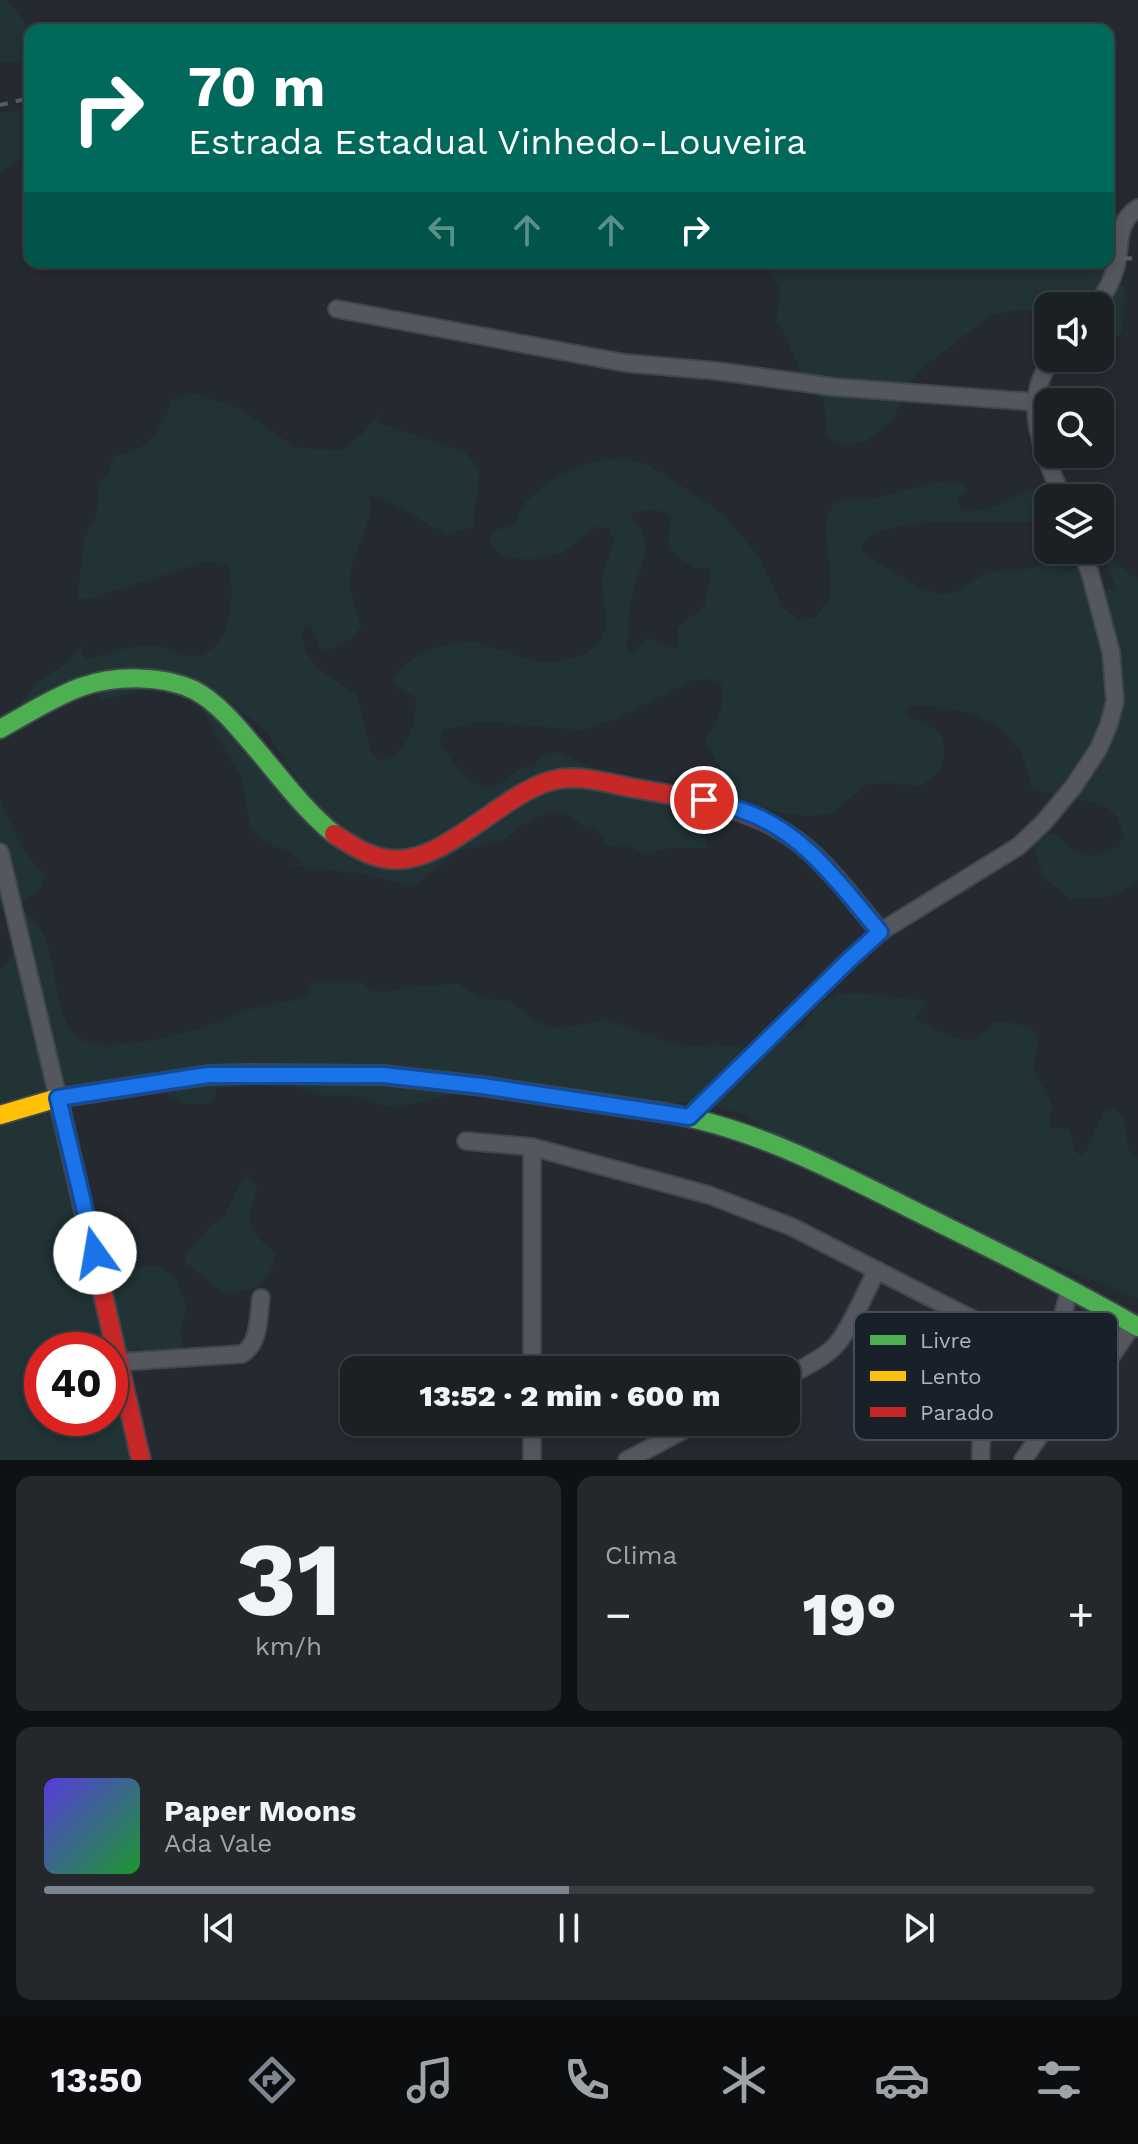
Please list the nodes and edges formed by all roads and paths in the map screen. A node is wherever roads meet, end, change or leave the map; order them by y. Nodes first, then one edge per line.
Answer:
1 (1138, 208) edge
2 (1106, 292) edge
3 (337, 309) dead end
4 (1034, 402) edge
5 (1086, 564) edge
6 (0, 729) edge
7 (0, 852) edge
8 (880, 932) junction
9 (58, 1098) junction
10 (0, 1115) edge
11 (689, 1117) junction
12 (466, 1141) dead end
13 (532, 1147) junction
14 (877, 1270) junction
15 (1070, 1288) junction
16 (261, 1298) dead end
17 (855, 1312) edge
18 (958, 1312) edge
19 (1064, 1312) edge
20 (1112, 1312) edge
21 (854, 1313) edge
22 (1118, 1316) edge
23 (1136, 1326) edge
24 (113, 1332) edge
25 (1118, 1347) edge
26 (532, 1356) edge
27 (128, 1361) edge
28 (800, 1369) edge
29 (128, 1399) edge
30 (532, 1436) edge
31 (672, 1436) edge
32 (981, 1440) edge
33 (1037, 1440) edge
34 (141, 1460) edge
35 (532, 1460) edge
36 (627, 1460) edge
37 (981, 1460) edge
38 (1023, 1460) edge

1 - 2 street
3 - 4 street
5 - 8 street
6 - 8 street
7 - 9 street
8 - 11 street
9 - 10 street
9 - 11 street
9 - 24 street
11 - 15 street
12 - 13 street
13 - 14 street
13 - 26 street
14 - 17 street
14 - 18 street
15 - 19 street
15 - 20 street
16 - 27 street
21 - 28 street
22 - 23 street
23 - 25 street
29 - 34 street
30 - 35 street
31 - 36 street
32 - 37 street
33 - 38 street

